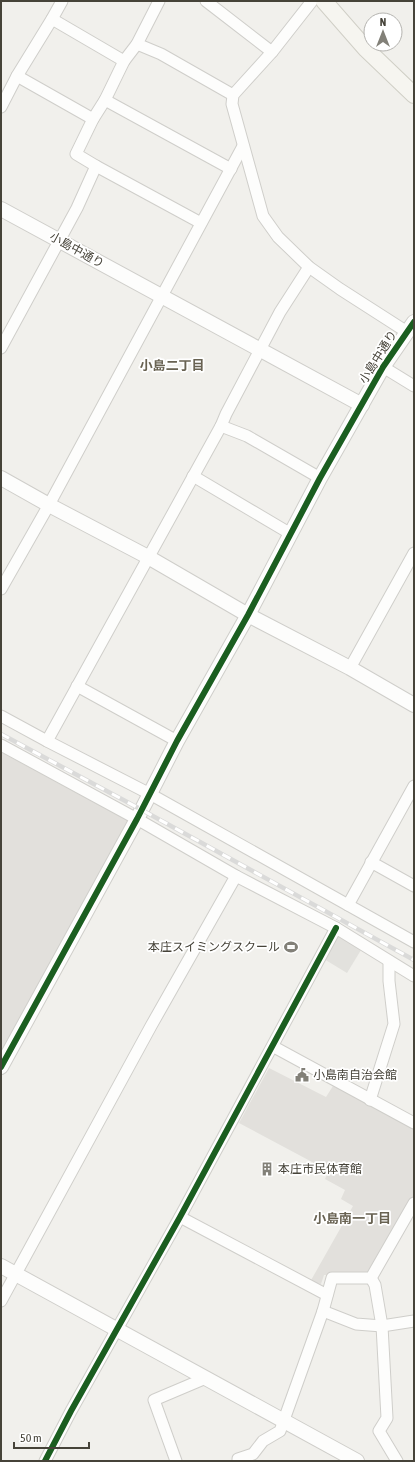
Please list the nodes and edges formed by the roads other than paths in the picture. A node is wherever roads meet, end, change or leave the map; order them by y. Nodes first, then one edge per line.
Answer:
1 (62, 1) edge
2 (159, 1) edge
3 (206, 1) edge
4 (312, 1) edge
5 (324, 1) edge
6 (52, 19) junction
7 (137, 44) junction
8 (272, 52) junction
9 (124, 61) junction
10 (17, 76) junction
11 (5, 90) edge
12 (233, 95) junction
13 (414, 95) edge
14 (105, 100) junction
15 (1, 107) edge
16 (93, 119) junction
17 (243, 146) junction
18 (96, 166) junction
19 (231, 169) junction
20 (1, 209) edge
21 (201, 223) junction
22 (59, 240) junction
23 (310, 267) junction
24 (162, 296) junction
25 (410, 327) edge
26 (1, 348) edge
27 (260, 350) junction
28 (383, 367) junction
29 (414, 386) edge
30 (362, 405) junction
31 (221, 426) junction
32 (193, 476) junction
33 (1, 478) edge
34 (320, 478) junction
35 (49, 505) junction
36 (291, 534) junction
37 (414, 553) edge
38 (148, 557) junction
39 (1, 589) edge
40 (248, 615) junction
41 (350, 668) junction
42 (77, 686) junction
43 (414, 705) edge
44 (1, 716) edge
45 (47, 741) junction
46 (177, 741) junction
47 (1, 745) edge
48 (414, 786) edge
49 (150, 794) junction
50 (137, 819) junction
51 (371, 862) junction
52 (236, 876) junction
53 (414, 886) edge
54 (348, 905) junction
55 (336, 928) junction
56 (414, 942) edge
57 (390, 961) junction
58 (414, 976) edge
59 (274, 1047) junction
60 (1, 1067) edge
61 (370, 1100) junction
62 (414, 1123) edge
63 (414, 1203) edge
64 (180, 1218) junction
65 (1, 1266) edge
66 (17, 1274) junction
67 (371, 1278) junction
68 (327, 1295) junction
69 (1, 1301) edge
70 (322, 1311) junction
71 (414, 1321) edge
72 (382, 1326) junction
73 (117, 1330) junction
74 (206, 1378) junction
75 (283, 1422) junction
76 (235, 1460) edge
77 (45, 1461) edge
78 (176, 1461) edge
79 (357, 1461) edge
80 (398, 1461) edge

1 - 6 street
2 - 7 street
3 - 8 street
4 - 8 street
5 - 13 main road
6 - 9 street
6 - 10 street
7 - 9 street
7 - 12 street
8 - 12 street
9 - 14 street
10 - 11 street
10 - 16 street
11 - 15 street
12 - 17 street
14 - 16 street
14 - 19 street
16 - 18 street
17 - 19 street
17 - 23 street
18 - 21 street
18 - 22 street
19 - 21 street
20 - 22 street, 小島中通り
21 - 24 street
22 - 24 street, 小島中通り
22 - 26 street
23 - 25 street
23 - 27 street
24 - 27 street, 小島中通り
24 - 35 street
25 - 28 street, 小島中通り
27 - 30 street, 小島中通り
27 - 31 street
28 - 29 street
28 - 30 street, 小島中通り
30 - 34 street
31 - 32 street
31 - 34 street
32 - 36 street
32 - 38 street
33 - 35 street
34 - 36 street
35 - 38 street
35 - 39 street
36 - 40 street
37 - 41 street
38 - 40 street
38 - 42 street
40 - 41 street
40 - 46 street
41 - 43 street
42 - 45 street
42 - 46 street
44 - 45 street
45 - 49 street
46 - 49 street
47 - 50 street
48 - 51 street
49 - 50 street
49 - 54 street
50 - 52 street
50 - 60 street
51 - 53 street
51 - 54 street
52 - 55 street
52 - 66 street
54 - 56 street
55 - 57 street
55 - 59 street
57 - 58 street
57 - 61 street
59 - 61 street
59 - 64 street
61 - 62 street
63 - 67 street
64 - 68 street
64 - 73 street
65 - 66 street
66 - 69 street
66 - 73 street
67 - 68 street
67 - 72 street
68 - 70 street
70 - 72 street
70 - 75 street
71 - 72 street
72 - 80 street
73 - 74 street
73 - 77 street
74 - 75 street
74 - 78 street
75 - 76 street
75 - 79 street

